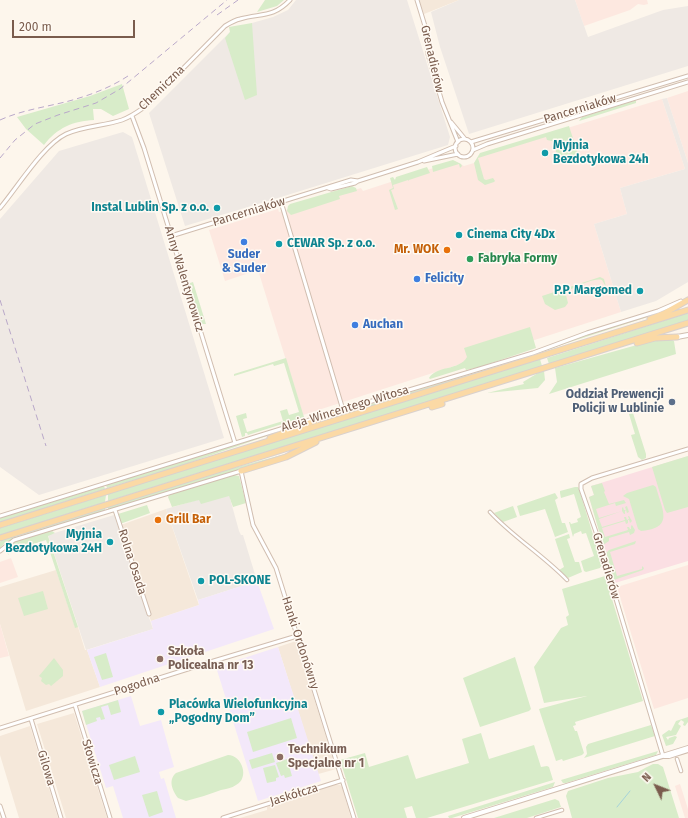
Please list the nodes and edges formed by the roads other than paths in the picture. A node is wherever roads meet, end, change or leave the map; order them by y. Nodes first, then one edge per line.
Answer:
1 (290, 0) edge
2 (417, 0) edge
3 (688, 76) edge
4 (688, 82) edge
5 (132, 116) junction
6 (448, 118) junction
7 (465, 139) junction
8 (458, 142) junction
9 (471, 142) junction
10 (456, 146) junction
11 (473, 150) junction
12 (458, 154) junction
13 (418, 162) junction
14 (281, 202) junction
15 (0, 208) edge
16 (171, 236) junction
17 (688, 299) edge
18 (688, 310) edge
19 (688, 323) edge
20 (688, 335) edge
21 (676, 336) joint
22 (597, 338) junction
23 (598, 352) junction
24 (442, 404) dead end
25 (343, 410) junction
26 (406, 412) junction
27 (328, 436) junction
28 (235, 443) junction
29 (257, 445) junction
30 (688, 449) edge
31 (241, 471) junction
32 (115, 510) junction
33 (490, 512) dead end
34 (0, 516) edge
35 (0, 525) edge
36 (0, 538) edge
37 (0, 551) edge
38 (567, 580) dead end
39 (149, 614) dead end
40 (297, 636) junction
41 (75, 705) junction
42 (31, 719) junction
43 (0, 728) edge
44 (688, 750) edge
45 (663, 756) junction
46 (677, 759) dead end
47 (680, 770) dead end
48 (343, 780) junction
49 (0, 806) edge
50 (562, 810) dead end
51 (4, 818) edge
52 (61, 818) edge
53 (110, 818) edge
54 (223, 818) edge
55 (354, 818) edge
56 (464, 818) edge
57 (536, 818) edge

1 - 5 street, Chemiczna
2 - 6 street, Grenadierów
3 - 9 street, Pancerniaków
4 - 11 street, Pancerniaków
5 - 15 street, Chemiczna
5 - 16 street, Anny Walentynowicz
6 - 7 street
6 - 8 street, Grenadierów
7 - 8 street
7 - 9 street
8 - 10 street
9 - 11 street
10 - 12 street
10 - 13 street, Pancerniaków
11 - 12 street
12 - 13 street, Pancerniaków
13 - 14 street, Pancerniaków
14 - 16 street, Pancerniaków
14 - 25 street
16 - 28 street, Anny Walentynowicz
17 - 22 main road
17 - 25 street, Aleja Wincentego Witosa
18 - 22 main road, Aleja Wincentego Witosa
19 - 23 main road, Aleja Wincentego Witosa
20 - 21 street
21 - 23 main road
22 - 29 main road, Aleja Wincentego Witosa
23 - 26 main road, Aleja Wincentego Witosa
24 - 26 main road
25 - 28 street, Aleja Wincentego Witosa
25 - 29 main road
26 - 27 main road, Aleja Wincentego Witosa
27 - 31 main road
27 - 36 main road, Aleja Wincentego Witosa
28 - 34 street, Aleja Wincentego Witosa
29 - 35 main road, Aleja Wincentego Witosa
30 - 45 street, Grenadierów
31 - 32 street
31 - 40 street, Hanki Ordonówny
32 - 37 street
32 - 39 street, Rolna Osada
33 - 38 street
40 - 41 street, Pogodna
40 - 48 street, Hanki Ordonówny
41 - 42 street, Pogodna
41 - 53 street, Słowicza
42 - 43 street, Pogodna
42 - 52 street, Gilowa
44 - 45 street
45 - 56 street
46 - 47 street
48 - 54 street, Jaskółcza
48 - 55 street, Hanki Ordonówny
49 - 51 street
50 - 57 street

